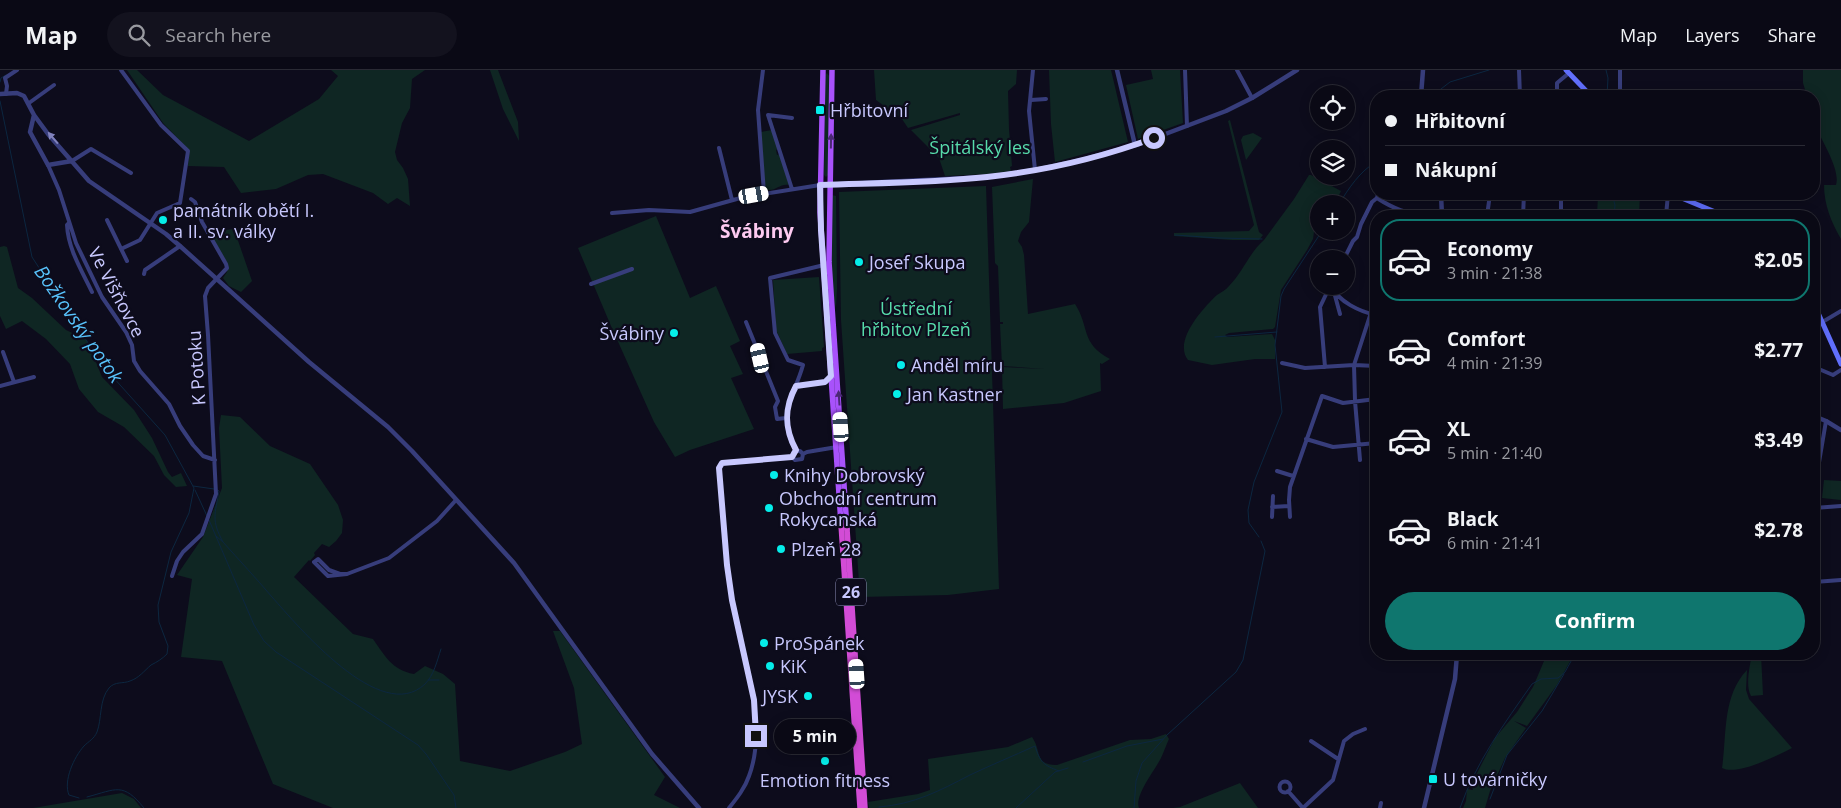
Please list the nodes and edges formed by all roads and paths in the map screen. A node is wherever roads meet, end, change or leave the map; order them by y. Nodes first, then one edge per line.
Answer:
1 (17, 70) edge
2 (121, 70) edge
3 (763, 70) edge
4 (823, 70) edge
5 (832, 70) edge
6 (1034, 70) edge
7 (1117, 70) edge
8 (1185, 70) edge
9 (1237, 70) edge
10 (1297, 70) edge
11 (1423, 70) edge
12 (1519, 70) edge
13 (1620, 70) edge
14 (1567, 72) edge
15 (54, 85) dead end
16 (1421, 90) edge
17 (1520, 90) edge
18 (1557, 90) edge
19 (1585, 90) edge
20 (1620, 90) edge
21 (3, 94) edge
22 (1046, 98) dead end
23 (1252, 98) junction
24 (1031, 100) junction
25 (29, 103) junction
26 (34, 115) junction
27 (792, 118) dead end
28 (1188, 126) junction
29 (1134, 145) junction
30 (720, 148) dead end
31 (72, 161) junction
32 (48, 165) junction
33 (1035, 170) junction
34 (132, 173) dead end
35 (830, 184) junction
36 (820, 185) junction
37 (792, 189) junction
38 (764, 193) junction
39 (191, 199) dead end
40 (732, 200) junction
41 (1374, 200) edge
42 (1383, 200) edge
43 (1682, 200) edge
44 (1396, 210) edge
45 (1703, 210) edge
46 (612, 213) dead end
47 (107, 220) dead end
48 (69, 223) junction
49 (150, 223) junction
50 (180, 246) junction
51 (121, 249) junction
52 (1348, 250) edge
53 (127, 261) dead end
54 (820, 266) dead end
55 (632, 268) dead end
56 (144, 274) dead end
57 (218, 279) junction
58 (590, 284) dead end
59 (92, 292) dead end
60 (1326, 295) edge
61 (1335, 295) edge
62 (1338, 295) edge
63 (1841, 311) edge
64 (1340, 314) dead end
65 (1370, 314) edge
66 (1370, 317) edge
67 (1820, 318) edge
68 (746, 322) dead end
69 (1822, 322) junction
70 (3, 352) dead end
71 (1282, 363) dead end
72 (1841, 364) edge
73 (1354, 365) junction
74 (1325, 366) junction
75 (1370, 366) edge
76 (1820, 370) edge
77 (1841, 370) edge
78 (831, 376) junction
79 (34, 377) dead end
80 (14, 382) junction
81 (0, 386) edge
82 (796, 386) junction
83 (1370, 400) edge
84 (1355, 401) junction
85 (786, 418) junction
86 (1820, 418) edge
87 (1826, 421) junction
88 (1841, 430) edge
89 (1306, 439) junction
90 (1370, 443) edge
91 (1359, 444) junction
92 (839, 447) junction
93 (1820, 447) edge
94 (796, 450) junction
95 (803, 454) junction
96 (792, 457) junction
97 (215, 460) junction
98 (1360, 460) dead end
99 (1277, 471) dead end
100 (1293, 476) junction
101 (1273, 496) dead end
102 (456, 500) junction
103 (1289, 506) junction
104 (1841, 506) edge
105 (1272, 507) junction
106 (1820, 508) edge
107 (1272, 517) dead end
108 (1290, 517) dead end
109 (841, 524) joint
110 (847, 529) joint
111 (314, 558) dead end
112 (172, 576) dead end
113 (1841, 580) edge
114 (1820, 582) edge
115 (1456, 660) edge
116 (1365, 729) dead end
117 (1310, 741) dead end
118 (1338, 759) junction
119 (1288, 792) dead end
120 (864, 800) junction
121 (699, 808) edge
122 (729, 808) edge
123 (860, 808) edge
124 (865, 808) edge
125 (1303, 808) edge
126 (1424, 808) edge

1 - 21 street
2 - 49 street
3 - 38 street
4 - 36 main road, 26
35 -> 5 main road, 26
6 - 24 street
7 - 29 street
8 - 28 street
9 - 23 street
10 - 23 street
11 - 16 street
12 - 17 street
13 - 20 street
14 - 18 street
14 - 19 main road
15 - 25 street
21 - 25 street
22 - 24 street
23 - 28 street
24 - 33 street
25 - 26 street
31 -> 26 street
26 - 32 street, Ve Višňovce
27 - 37 street
28 - 29 street
29 - 33 street
30 - 40 street
31 - 32 street
31 - 34 street
31 - 49 street
32 - 48 street, Ve Višňovce
33 - 35 street
35 - 36 street
92 -> 35 main road, 26
36 - 37 street
36 - 78 main road, 26
37 - 38 street
38 - 40 street
39 - 57 street
40 - 46 street
41 - 52 street
42 - 44 street
43 - 45 main road
47 - 51 street
48 - 59 street
48 - 97 street, Ve Višňovce
49 - 50 street
49 - 51 street
50 - 56 street
50 - 57 street
51 - 53 street
54 - 82 street
55 - 58 street
57 - 97 street, K Potoku
57 - 102 street
60 - 74 street
61 - 64 street
62 - 65 street
63 - 69 street
66 - 73 street
67 - 69 main road
68 - 85 street
69 - 72 main road
70 - 80 street
71 - 74 street
73 - 74 street
73 - 75 street
73 - 84 street
76 - 77 street
78 - 82 street
78 - 92 main road, 26
79 - 80 street
80 - 81 street
82 - 85 street
83 - 84 street
84 - 89 street
84 - 91 street
85 - 94 street
86 - 87 street
87 - 88 street
87 - 93 street
89 - 91 street
89 - 100 street
90 - 91 street
91 - 98 street
92 - 95 street
92 - 109 main road, 26
92 - 110 main road, 26
94 - 95 street
94 - 96 street
95 - 96 street
96 - 122 street
97 - 112 street, K Potoku
99 - 100 street
100 - 103 street
101 - 105 street
102 - 111 street
102 - 121 street
103 - 105 street
103 - 108 street
104 - 106 street
105 - 107 street
109 - 120 highway, 26
110 - 120 highway, 26
113 - 114 street
115 - 126 street
116 - 118 street
117 - 118 street
118 - 125 street
119 - 125 street
120 - 123 highway, 26
120 - 124 highway, 26

